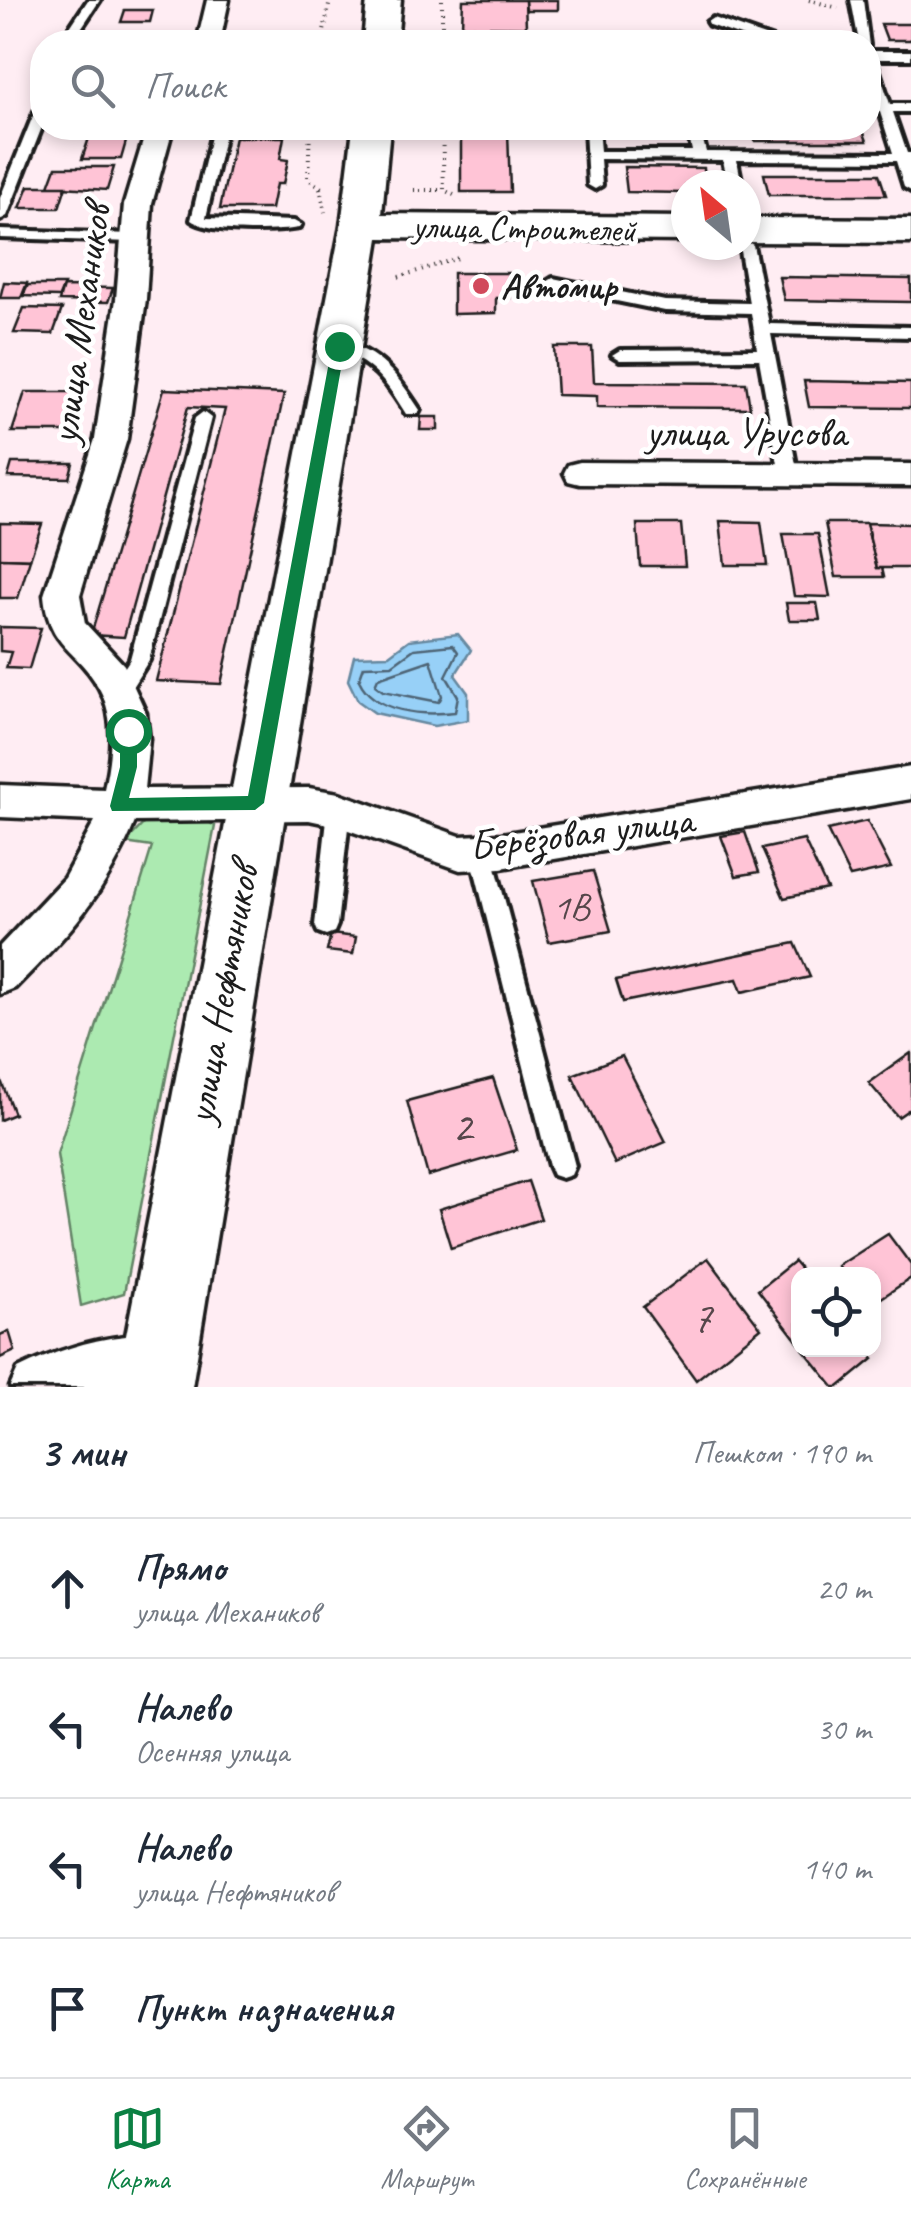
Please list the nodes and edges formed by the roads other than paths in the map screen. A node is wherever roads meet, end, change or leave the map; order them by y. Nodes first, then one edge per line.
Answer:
1 (94, 0) edge
2 (218, 0) edge
3 (384, 0) edge
4 (857, 0) edge
5 (713, 22) dead end
6 (74, 30) edge
7 (212, 30) edge
8 (381, 30) edge
9 (735, 30) edge
10 (863, 30) edge
11 (911, 54) edge
12 (881, 55) edge
13 (881, 99) edge
14 (881, 108) edge
15 (885, 108) junction
16 (911, 108) edge
17 (30, 140) edge
18 (157, 140) edge
19 (216, 140) edge
20 (368, 140) edge
21 (592, 140) edge
22 (697, 140) edge
23 (593, 155) junction
24 (700, 156) junction
25 (729, 156) junction
26 (906, 157) edge
27 (732, 170) edge
28 (595, 185) dead end
29 (911, 187) edge
30 (348, 207) junction
31 (0, 216) edge
32 (294, 225) dead end
33 (671, 228) edge
34 (761, 230) edge
35 (911, 231) edge
36 (4, 234) edge
37 (133, 238) junction
38 (0, 252) edge
39 (749, 260) edge
40 (553, 284) dead end
41 (759, 308) junction
42 (762, 329) junction
43 (911, 332) edge
44 (339, 346) junction
45 (767, 354) junction
46 (620, 355) dead end
47 (412, 410) dead end
48 (203, 418) dead end
49 (580, 474) dead end
50 (789, 474) junction
51 (911, 475) edge
52 (120, 690) junction
53 (911, 783) edge
54 (0, 800) edge
55 (255, 803) junction
56 (118, 806) junction
57 (340, 810) junction
58 (481, 852) junction
59 (326, 925) dead end
60 (0, 974) edge
61 (562, 1166) dead end
62 (156, 1375) edge
63 (36, 1387) edge

1 - 6 lane
2 - 7 street
3 - 8 main road
4 - 10 lane
5 - 9 lane
11 - 12 lane
13 - 15 lane
14 - 15 lane
15 - 16 lane
15 - 26 lane
17 - 31 lane
18 - 37 street, улица Механиков
19 - 32 lane
20 - 30 main road, улица Нефтяников
21 - 23 lane
22 - 24 lane
23 - 24 lane
23 - 28 lane
24 - 25 lane
25 - 26 lane
25 - 27 lane
26 - 29 lane
30 - 33 main road, улица Строителей
30 - 44 main road, улица Нефтяников
34 - 35 main road
36 - 37 lane
36 - 38 lane
37 - 52 street, улица Механиков
39 - 41 lane
40 - 41 lane
41 - 42 lane
42 - 43 lane
42 - 45 lane
44 - 47 lane
44 - 55 main road, улица Нефтяников
45 - 46 lane
45 - 50 lane
48 - 52 lane
49 - 50 street, улица Урусова
50 - 51 street, улица Урусова
52 - 56 street, улица Механиков
53 - 58 street, Берёзовая улица
54 - 56 street, Берёзовая улица
55 - 56 street, Берёзовая улица
55 - 57 street, Берёзовая улица
55 - 62 main road, улица Нефтяников
56 - 60 street, улица Механиков
57 - 58 street, Берёзовая улица
57 - 59 lane
58 - 61 lane
62 - 63 street

